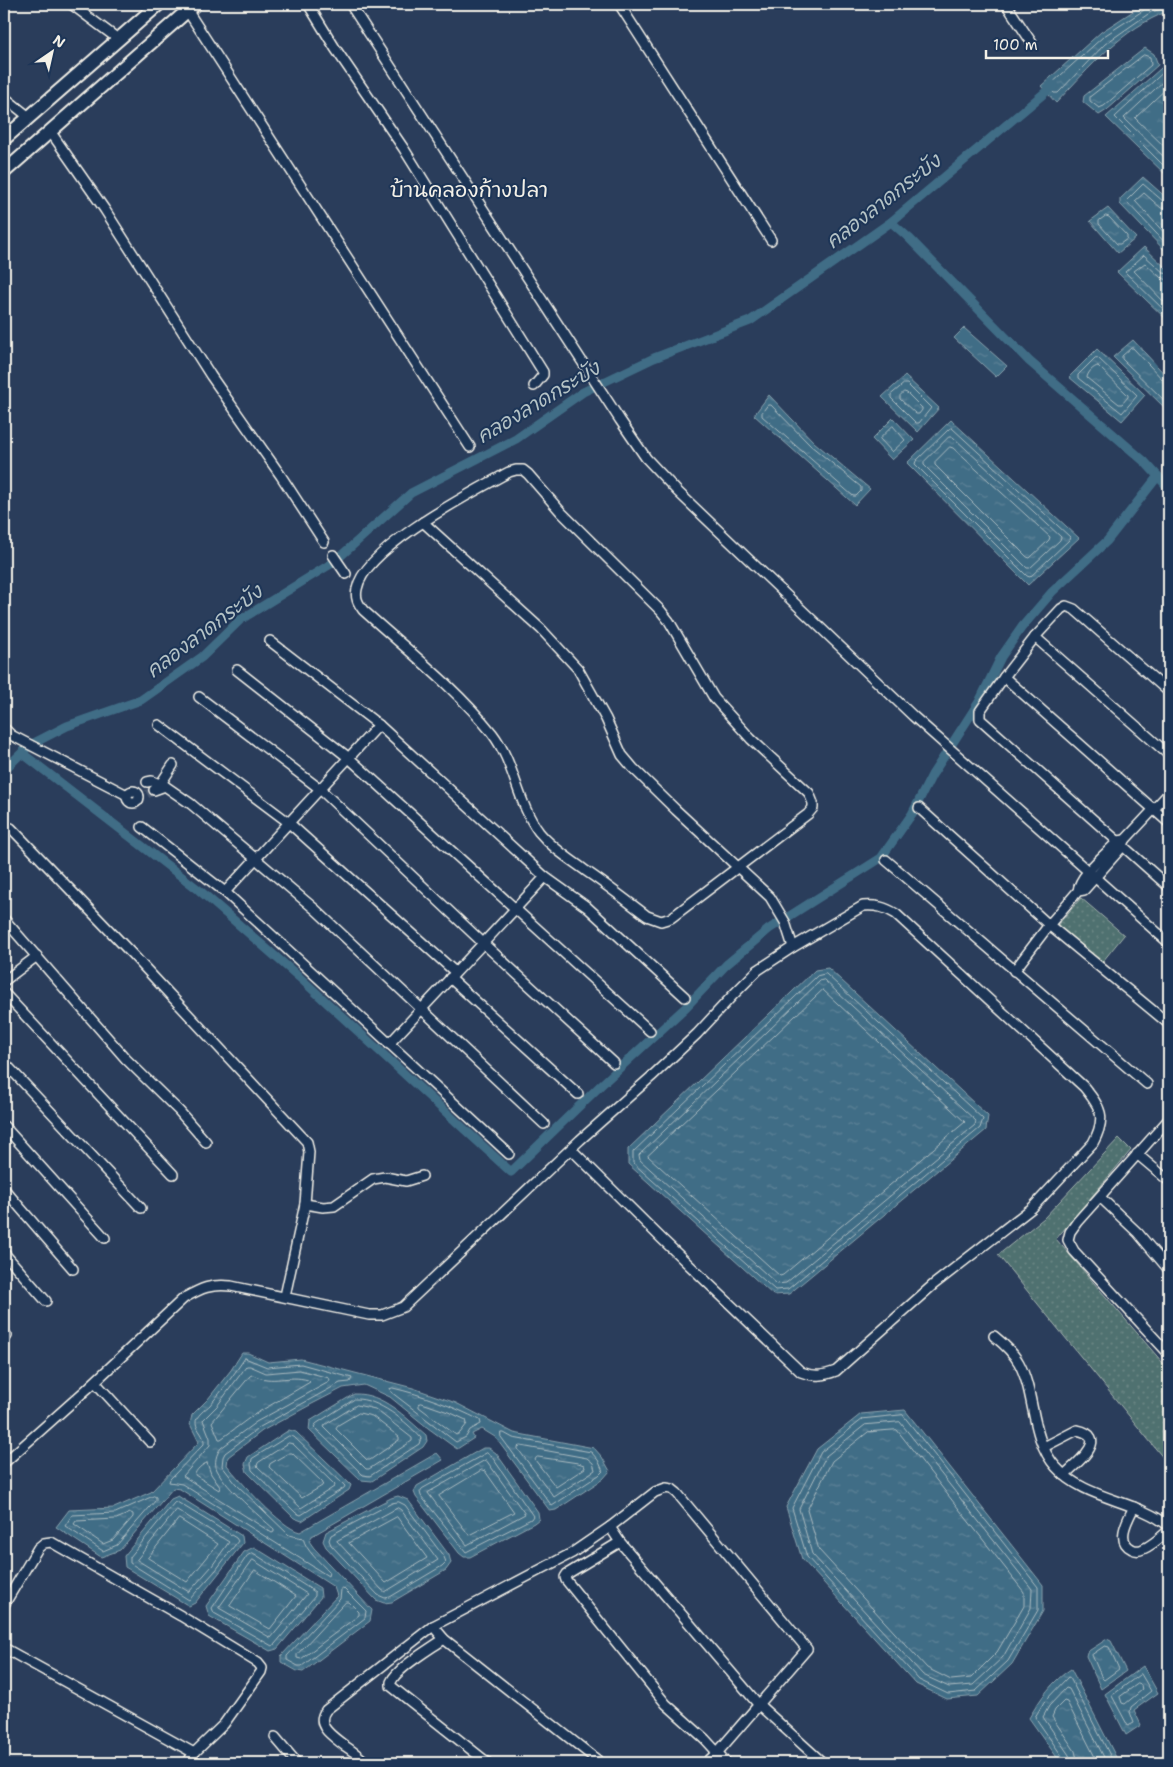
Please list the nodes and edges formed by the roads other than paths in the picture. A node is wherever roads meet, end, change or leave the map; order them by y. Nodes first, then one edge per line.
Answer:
1 (70, 4) edge
2 (159, 4) edge
3 (308, 4) edge
4 (350, 4) edge
5 (619, 4) edge
6 (1006, 4) edge
7 (191, 7) edge
8 (118, 39) junction
9 (1032, 43) dead end
10 (4, 97) edge
11 (28, 117) junction
12 (50, 131) junction
13 (4, 139) edge
14 (4, 172) edge
15 (771, 240) dead end
16 (534, 386) dead end
17 (470, 447) dead end
18 (423, 522) junction
19 (324, 542) dead end
20 (333, 555) dead end
21 (346, 574) dead end
22 (1035, 637) junction
23 (270, 641) dead end
24 (237, 670) dead end
25 (1004, 677) junction
26 (1169, 692) edge
27 (200, 697) dead end
28 (159, 725) dead end
29 (379, 725) junction
30 (4, 728) edge
31 (1169, 756) edge
32 (349, 758) junction
33 (173, 765) dead end
34 (147, 789) junction
35 (320, 789) junction
36 (1169, 793) edge
37 (919, 808) dead end
38 (1153, 809) junction
39 (288, 822) junction
40 (1169, 823) edge
41 (142, 827) dead end
42 (11, 828) dead end
43 (1122, 842) junction
44 (255, 858) junction
45 (886, 860) dead end
46 (738, 868) junction
47 (1092, 875) junction
48 (545, 877) junction
49 (1169, 887) edge
50 (225, 892) junction
51 (514, 909) junction
52 (4, 918) edge
53 (1049, 924) junction
54 (1169, 942) edge
55 (482, 943) junction
56 (793, 947) junction
57 (37, 956) junction
58 (1014, 971) junction
59 (453, 975) junction
60 (4, 980) edge
61 (4, 993) edge
62 (685, 997) dead end
63 (422, 1009) junction
64 (1169, 1024) edge
65 (650, 1031) dead end
66 (390, 1044) junction
67 (4, 1062) edge
68 (614, 1063) dead end
69 (1147, 1084) dead end
70 (578, 1094) dead end
71 (1169, 1119) edge
72 (544, 1124) dead end
73 (4, 1126) edge
74 (206, 1142) dead end
75 (571, 1149) junction
76 (509, 1154) dead end
77 (1137, 1154) junction
78 (173, 1174) dead end
79 (422, 1176) dead end
80 (1169, 1181) edge
81 (4, 1189) edge
82 (1100, 1197) junction
83 (305, 1204) junction
84 (141, 1208) dead end
85 (104, 1238) dead end
86 (4, 1253) edge
87 (73, 1269) dead end
88 (1169, 1270) edge
89 (284, 1296) junction
90 (46, 1301) dead end
91 (994, 1336) dead end
92 (1169, 1354) edge
93 (95, 1382) junction
94 (150, 1442) dead end
95 (1044, 1447) junction
96 (4, 1463) edge
97 (1064, 1475) junction
98 (1134, 1507) junction
99 (1169, 1526) edge
100 (610, 1527) junction
101 (1169, 1530) edge
102 (620, 1542) junction
103 (4, 1606) edge
104 (432, 1626) junction
105 (444, 1638) junction
106 (4, 1648) edge
107 (758, 1704) junction
108 (275, 1738) dead end
109 (194, 1753) junction
110 (717, 1753) junction
111 (187, 1763) edge
112 (297, 1763) edge
113 (367, 1763) edge
114 (488, 1763) edge
115 (601, 1763) edge
116 (706, 1763) edge
117 (727, 1763) edge
118 (823, 1763) edge

1 - 8 street
2 - 8 main road
3 - 16 street
4 - 47 street
5 - 15 street
6 - 9 street
7 - 12 main road
7 - 17 street
8 - 11 main road
10 - 11 street
11 - 13 main road
12 - 14 main road
12 - 19 street
18 - 46 street
18 - 46 street
18 - 46 street
20 - 21 street
22 - 25 street
22 - 26 street
22 - 31 street
23 - 29 street
24 - 32 street
25 - 38 street
25 - 43 street
27 - 35 street
28 - 39 street
29 - 32 street
29 - 48 street
30 - 34 street
32 - 35 street
32 - 51 street
33 - 34 street
34 - 44 street
35 - 39 street
35 - 55 street
36 - 38 street
37 - 53 street
38 - 40 street
38 - 43 street
39 - 44 street
39 - 59 street
41 - 50 street
42 - 83 street
43 - 47 street
43 - 49 street
44 - 50 street
44 - 63 street
45 - 58 street
46 - 56 street
47 - 53 street
47 - 54 street
48 - 51 street
48 - 62 street
50 - 66 street
51 - 55 street
51 - 65 street
52 - 57 street
53 - 58 street
53 - 64 street
55 - 59 street
55 - 68 street
56 - 75 street
56 - 75 street
57 - 60 street
57 - 74 street
58 - 69 street
59 - 63 street
59 - 70 street
61 - 78 street
63 - 66 street
63 - 72 street
66 - 76 street
67 - 84 street
71 - 77 street
73 - 85 street
75 - 89 street
77 - 80 street
77 - 82 street
79 - 83 street
81 - 87 street
82 - 88 street
82 - 92 street
83 - 89 street
86 - 90 street
89 - 93 street
91 - 95 street
93 - 94 street
93 - 96 street
95 - 97 street
95 - 97 street
97 - 98 street
98 - 99 street
98 - 101 street
100 - 102 street
100 - 104 street
100 - 107 street
102 - 107 street
102 - 110 street
103 - 109 street
104 - 105 street
104 - 113 street
105 - 114 street
105 - 115 street
106 - 109 street
107 - 110 street
107 - 118 street
108 - 112 street
109 - 111 street
110 - 116 street
110 - 117 street

